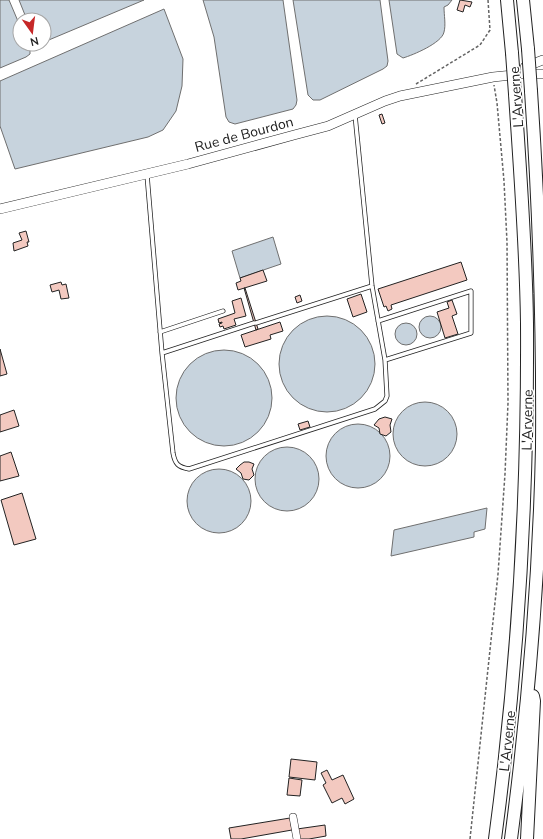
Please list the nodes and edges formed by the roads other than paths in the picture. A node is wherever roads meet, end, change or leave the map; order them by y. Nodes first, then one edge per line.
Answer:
1 (507, 0) edge
2 (523, 0) edge
3 (543, 60) edge
4 (543, 74) edge
5 (493, 77) junction
6 (355, 114) junction
7 (147, 174) junction
8 (0, 209) edge
9 (372, 286) junction
10 (223, 312) dead end
11 (378, 321) junction
12 (160, 332) junction
13 (162, 353) junction
14 (385, 360) junction
15 (529, 675) junction
16 (293, 818) dead end
17 (297, 839) edge
18 (496, 839) edge
19 (511, 839) edge
20 (527, 839) edge

1 - 18 highway, L'Arverne, bridge
2 - 15 highway, L'Arverne, bridge
3 - 5 main road, Rue de Bourdon
4 - 5 main road, Rue de Bourdon
5 - 6 main road, Rue de Bourdon
6 - 7 main road, Rue de Bourdon
6 - 9 lane
7 - 8 main road, Rue de Bourdon
7 - 12 lane
9 - 11 lane
9 - 13 lane
10 - 12 lane
11 - 14 lane
11 - 14 lane
12 - 13 lane
13 - 14 lane
15 - 19 highway, L'Arverne
15 - 20 highway
16 - 17 street

